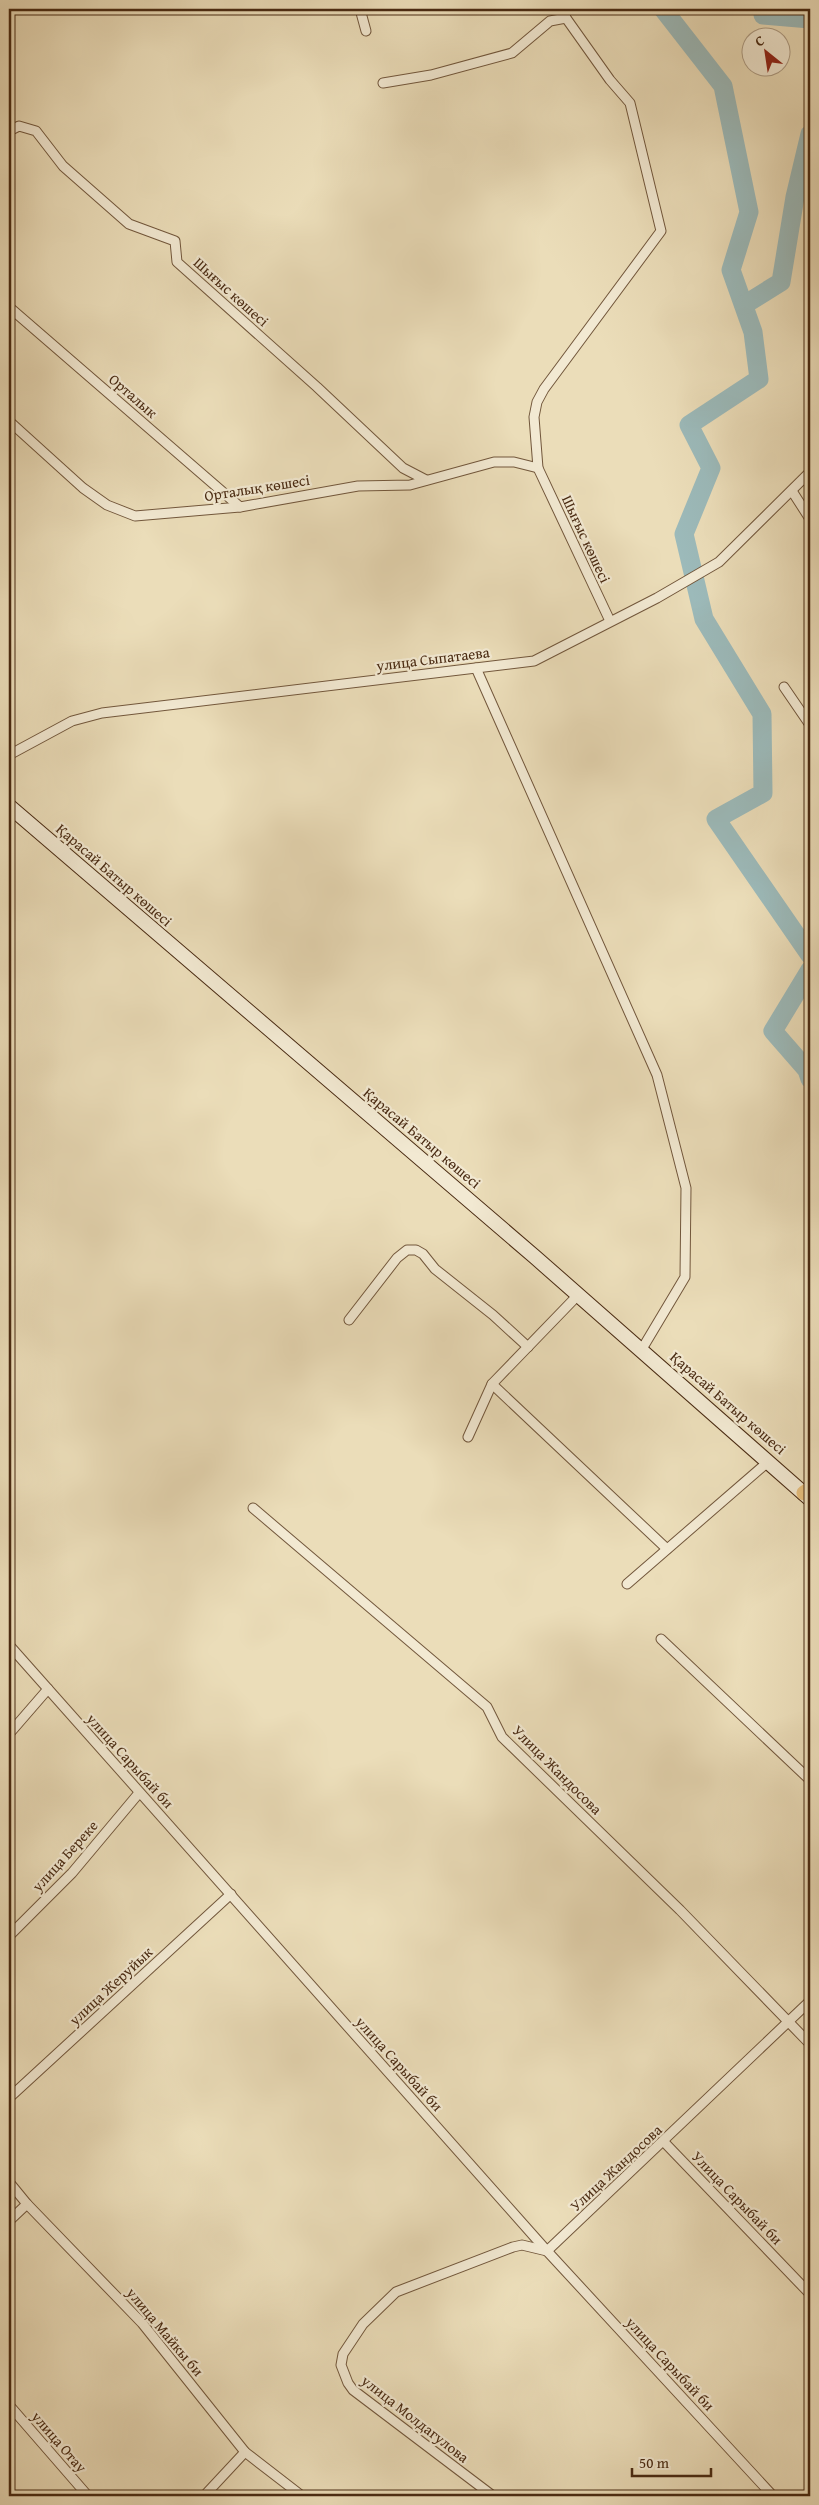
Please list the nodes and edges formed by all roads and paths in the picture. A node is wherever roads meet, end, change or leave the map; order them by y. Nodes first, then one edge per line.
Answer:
1 (360, 9) edge
2 (562, 9) edge
3 (566, 18) junction
4 (366, 31) dead end
5 (383, 83) dead end
6 (9, 131) edge
7 (9, 307) edge
8 (9, 421) edge
9 (538, 468) junction
10 (810, 472) edge
11 (426, 480) junction
12 (792, 491) junction
13 (240, 507) junction
14 (810, 519) edge
15 (610, 622) junction
16 (476, 668) junction
17 (784, 687) dead end
18 (810, 725) edge
19 (9, 756) edge
20 (9, 806) edge
21 (579, 1294) junction
22 (349, 1320) dead end
23 (528, 1347) junction
24 (642, 1349) junction
25 (492, 1384) junction
26 (468, 1437) dead end
27 (769, 1461) junction
28 (808, 1493) edge
29 (253, 1508) dead end
30 (667, 1549) junction
31 (627, 1584) dead end
32 (661, 1639) dead end
33 (9, 1645) edge
34 (48, 1689) junction
35 (9, 1734) edge
36 (810, 1780) edge
37 (139, 1793) junction
38 (231, 1894) junction
39 (9, 1936) edge
40 (810, 2002) edge
41 (789, 2023) junction
42 (810, 2044) edge
43 (9, 2098) edge
44 (664, 2142) junction
45 (9, 2182) edge
46 (27, 2204) junction
47 (9, 2221) edge
48 (547, 2251) junction
49 (810, 2294) edge
50 (9, 2405) edge
51 (245, 2452) junction
52 (88, 2496) edge
53 (204, 2496) edge
54 (302, 2496) edge
55 (493, 2496) edge
56 (773, 2496) edge

1 - 4 street
2 - 3 street
3 - 5 street
3 - 9 street
6 - 11 street, Шығыс көшесі
7 - 13 street, Орталык
8 - 13 street, Орталық көшесі
9 - 11 street, Орталық көшесі
9 - 15 street, Шығыс көшесі
10 - 12 street, улица Сыпатаева
11 - 13 street, Орталық көшесі
12 - 14 street
12 - 15 street, улица Сыпатаева
15 - 16 street, улица Сыпатаева
16 - 19 street, улица Сыпатаева
16 - 24 street
17 - 18 street
20 - 21 main road, Қарасай Батыр көшесі
21 - 23 street
21 - 24 main road, Қарасай Батыр көшесі
22 - 23 street
23 - 25 street
24 - 27 main road, Қарасай Батыр көшесі
25 - 26 street
25 - 30 street
27 - 28 main road, Қарасай Батыр көшесі
27 - 30 street
29 - 41 street, Улица Жандосова
30 - 31 street
32 - 36 street
33 - 34 street, улица Сарыбай би
34 - 35 street
34 - 37 street, улица Сарыбай би
37 - 38 street, улица Сарыбай би
37 - 39 street, улица Береке
38 - 43 street, улица Жеруйык
38 - 48 street, улица Сарыбай би
40 - 41 street, Улица Жандосова
41 - 42 street, Улица Жандосова
41 - 44 street, Улица Жандосова
44 - 48 street, Улица Жандосова
44 - 49 street, Улица Сарыбай би
45 - 46 street, улица Майкы би
46 - 47 street
46 - 51 street, улица Майкы би
48 - 55 street, улица Молдагулова
48 - 56 street, улица Сарыбай би
50 - 52 street, улица Отау
51 - 53 street
51 - 54 street, улица Майкы би

